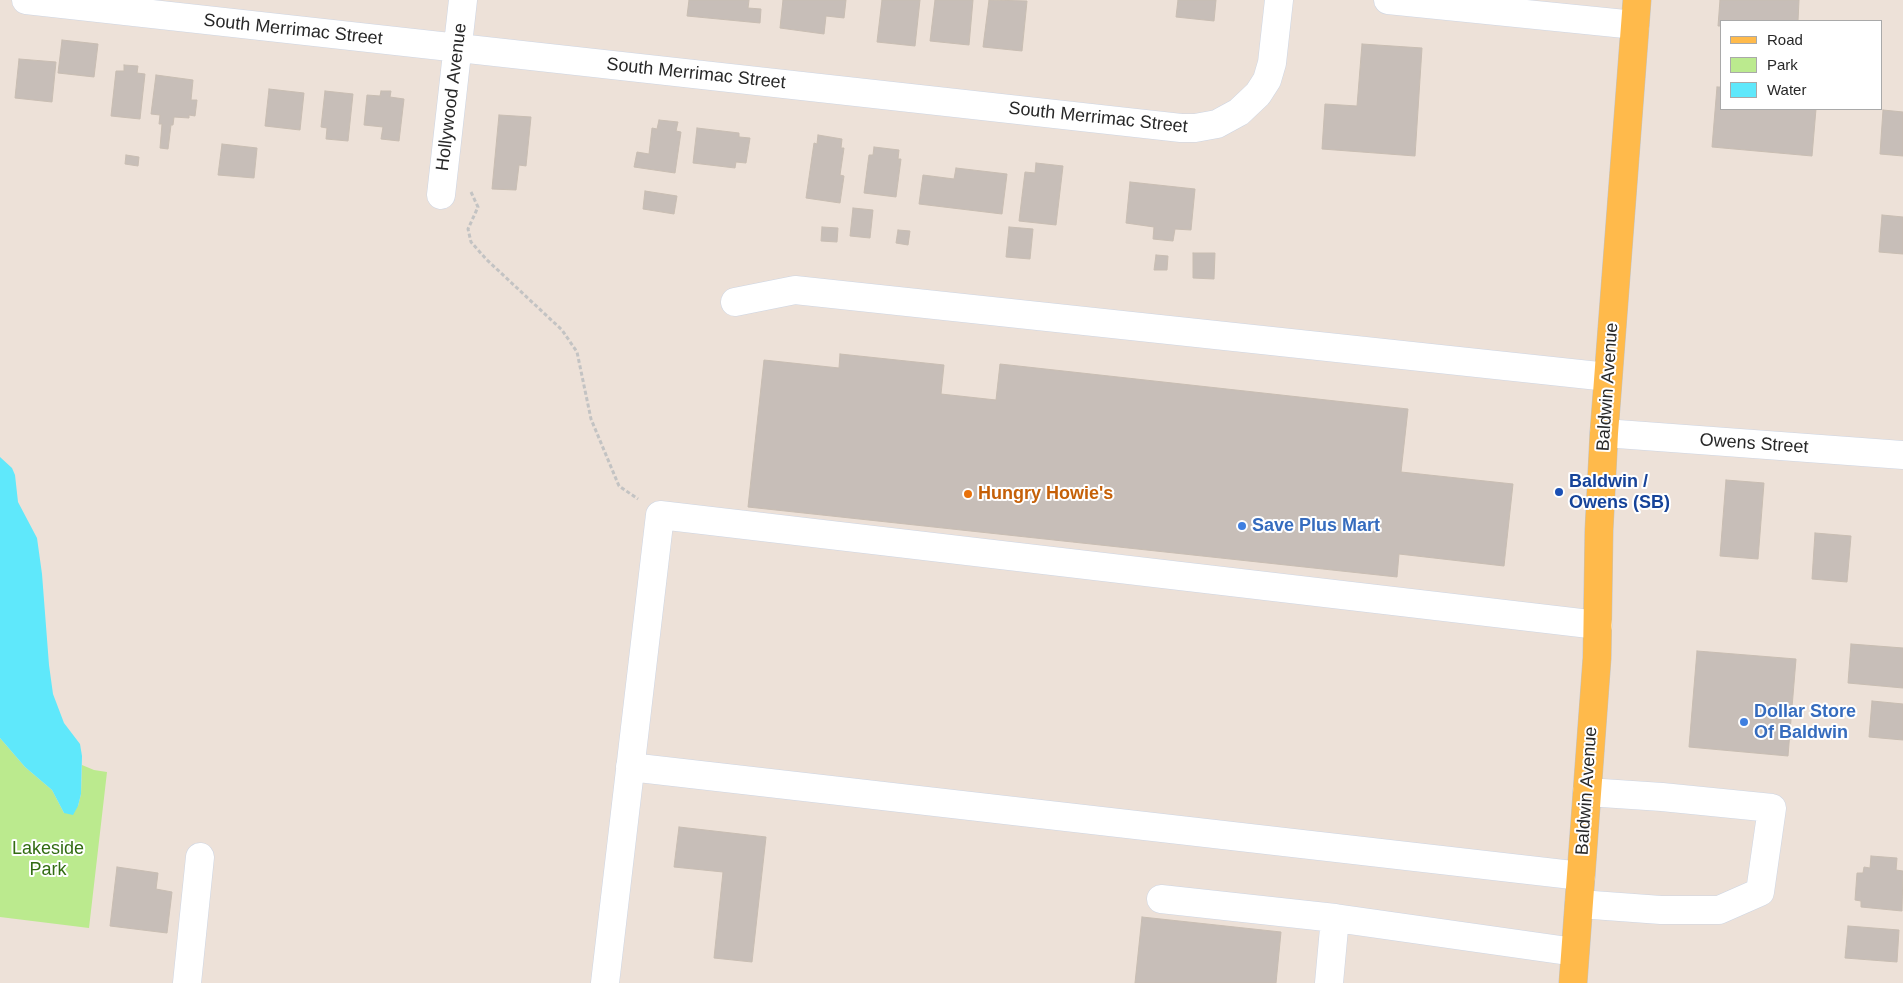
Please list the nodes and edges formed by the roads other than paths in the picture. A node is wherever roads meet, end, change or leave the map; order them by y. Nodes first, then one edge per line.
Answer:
1 (26, 0) edge
2 (463, 0) edge
3 (1279, 0) edge
4 (1388, 0) edge
5 (1636, 13) edge
6 (458, 48) junction
7 (441, 195) dead end
8 (735, 302) dead end
9 (1608, 377) junction
10 (1604, 433) junction
11 (1903, 456) edge
12 (1598, 625) junction
13 (630, 767) junction
14 (1588, 792) junction
15 (200, 857) dead end
16 (1581, 876) junction
17 (1161, 899) dead end
18 (1579, 904) junction
19 (1336, 918) junction
20 (1575, 952) junction
21 (187, 983) edge
22 (604, 983) edge
23 (1329, 983) edge
24 (1573, 983) edge

1 - 6 street, South Merrimac Street
2 - 6 street, Hollywood Avenue
3 - 6 street, South Merrimac Street
4 - 5 street
5 - 9 main road, Baldwin Avenue
6 - 7 street, Hollywood Avenue
8 - 9 street
9 - 10 main road, Baldwin Avenue
10 - 11 street, Owens Street
10 - 12 main road, Baldwin Avenue
12 - 13 street
12 - 14 main road, Baldwin Avenue
13 - 16 street
13 - 22 street
14 - 16 main road, Baldwin Avenue
14 - 18 street
15 - 21 street
16 - 18 main road, Baldwin Avenue
17 - 19 street
18 - 20 main road, Baldwin Avenue
19 - 20 street
19 - 23 street
20 - 24 main road, Baldwin Avenue

